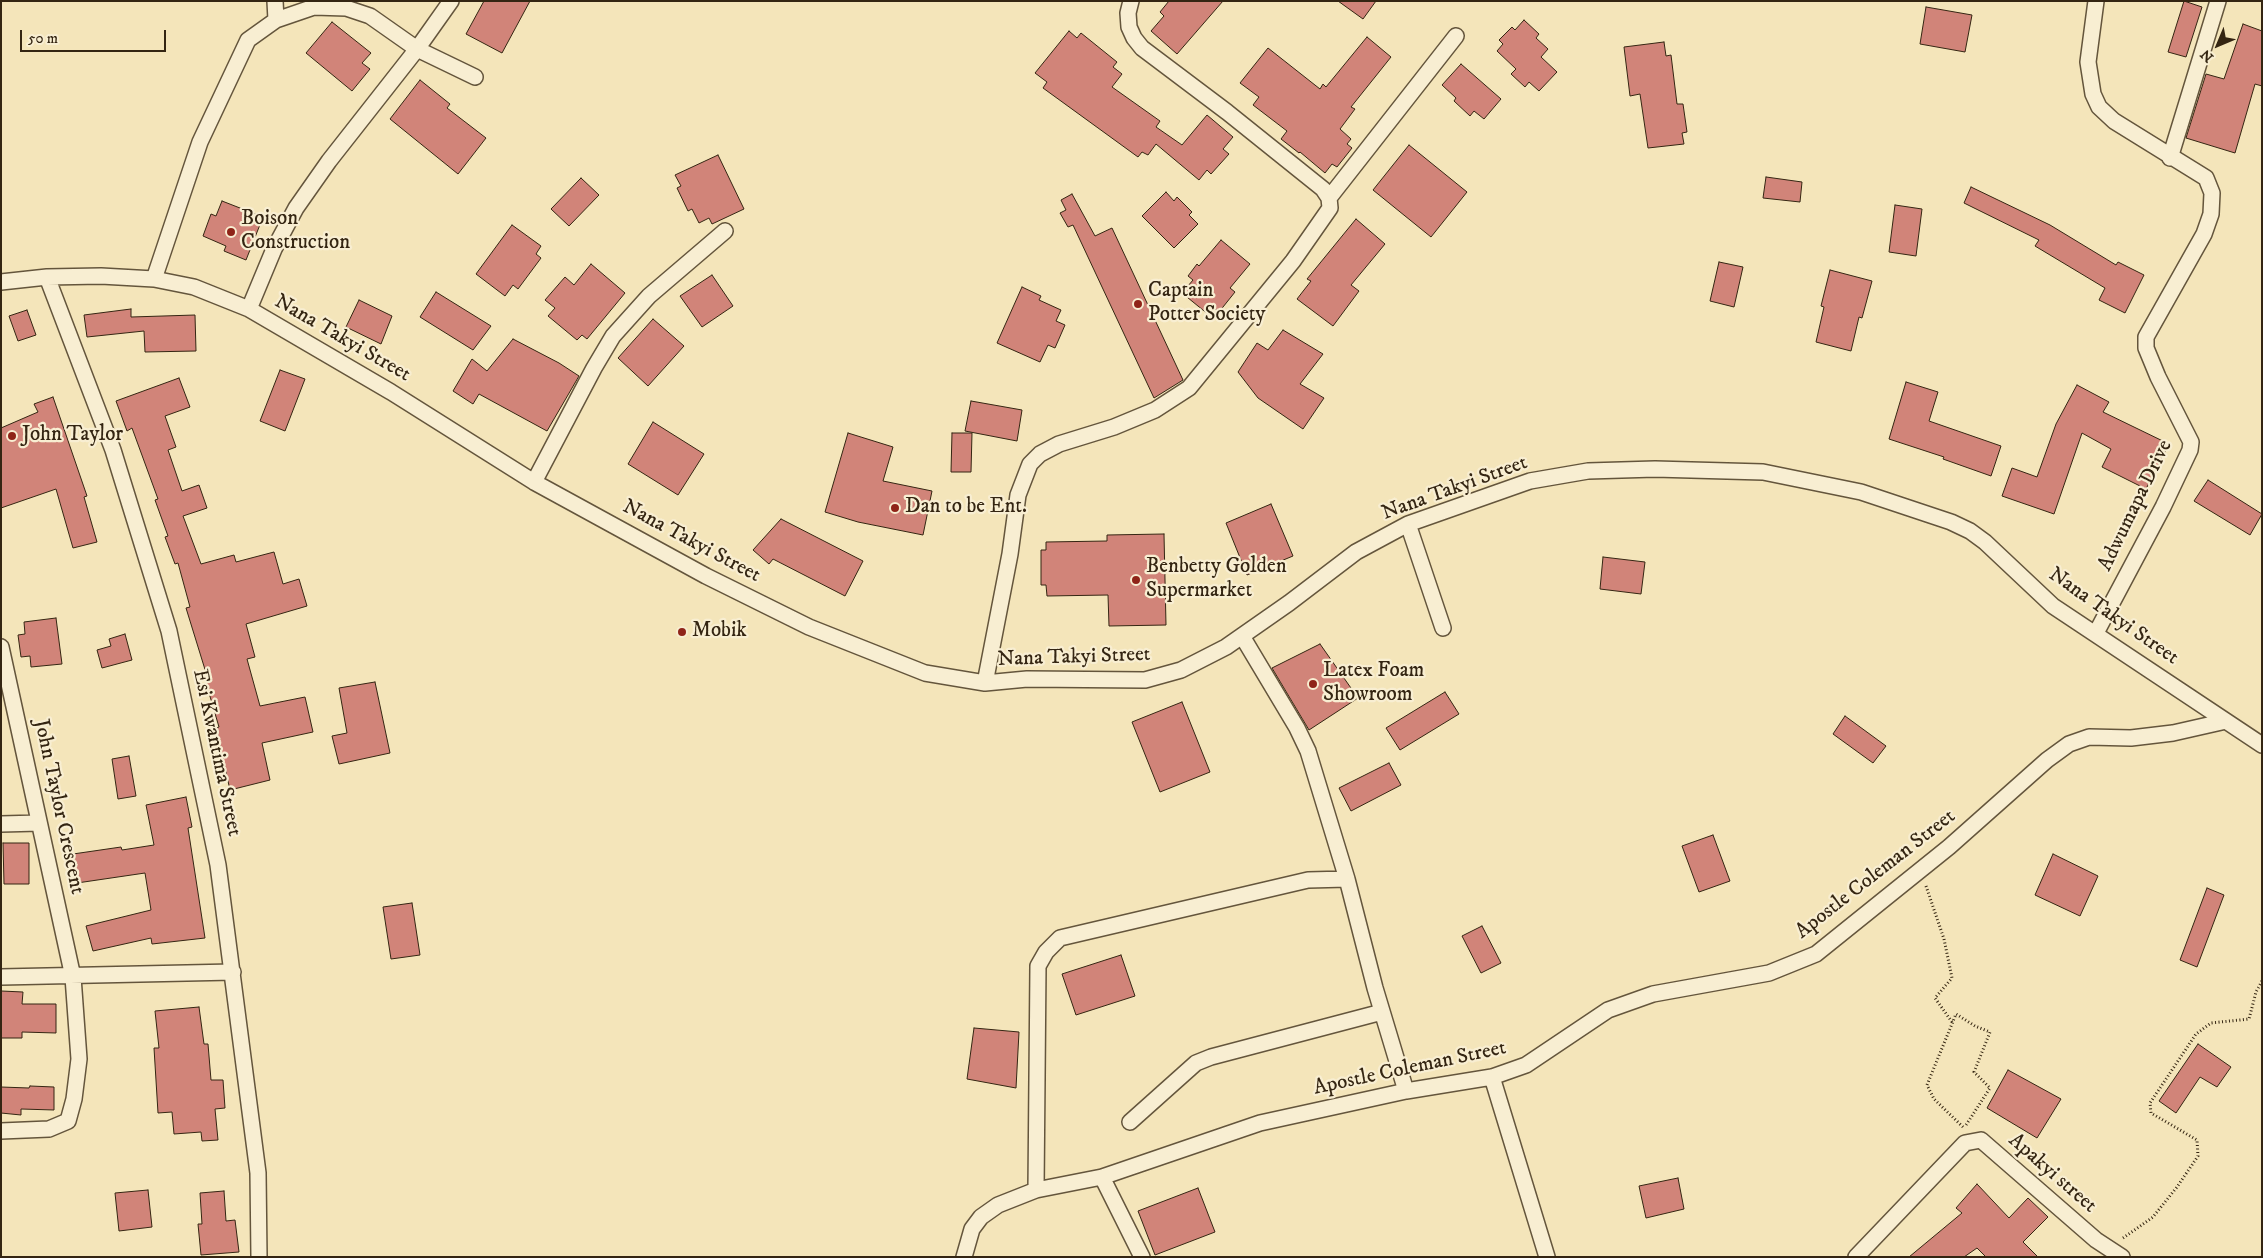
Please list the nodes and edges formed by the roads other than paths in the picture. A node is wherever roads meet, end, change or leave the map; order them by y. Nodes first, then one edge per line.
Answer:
1 (275, 1) edge
2 (451, 1) edge
3 (1131, 1) edge
4 (2096, 1) edge
5 (2218, 1) edge
6 (276, 20) junction
7 (1456, 36) dead end
8 (417, 49) junction
9 (475, 77) dead end
10 (2170, 158) junction
11 (1330, 198) junction
12 (725, 231) dead end
13 (47, 277) junction
14 (154, 279) junction
15 (1, 282) edge
16 (249, 310) junction
17 (534, 482) junction
18 (1408, 524) junction
19 (1443, 628) dead end
20 (2096, 633) junction
21 (1242, 636) junction
22 (1, 648) edge
23 (985, 683) junction
24 (2226, 721) junction
25 (2262, 745) edge
26 (40, 823) junction
27 (1, 824) edge
28 (1347, 879) junction
29 (233, 972) junction
30 (73, 976) junction
31 (1, 977) edge
32 (1382, 1012) junction
33 (1492, 1077) junction
34 (1406, 1090) junction
35 (1130, 1122) dead end
36 (1, 1131) edge
37 (1102, 1176) junction
38 (1036, 1190) junction
39 (259, 1257) edge
40 (964, 1257) edge
41 (1142, 1257) edge
42 (1547, 1257) edge
43 (1856, 1257) edge
44 (2122, 1257) edge

1 - 6 street
2 - 8 street
3 - 11 street
4 - 10 street, Adwumapa Drive
5 - 10 street
6 - 8 street
6 - 14 street
7 - 11 street
8 - 9 street
8 - 16 street
10 - 20 street, Adwumapa Drive
11 - 23 street
12 - 17 street
13 - 14 street, Nana Takyi Street
13 - 15 street, Nana Takyi Street
13 - 29 street, Esi Kwantima Street
14 - 16 street, Nana Takyi Street
16 - 17 street, Nana Takyi Street
17 - 23 street, Nana Takyi Street
18 - 19 street
18 - 20 street, Nana Takyi Street
18 - 21 street, Nana Takyi Street
20 - 24 street, Nana Takyi Street
21 - 23 street, Nana Takyi Street
21 - 28 street
22 - 26 street, John Taylor Crescent
24 - 25 street, Nana Takyi Street
24 - 33 street, Apostle Coleman Street
26 - 27 street
26 - 30 street, John Taylor Crescent
28 - 32 street
28 - 38 street
29 - 30 street
29 - 39 street, Esi Kwantima Street
30 - 31 street
30 - 36 street, John Taylor Crescent
32 - 34 street
32 - 35 street
33 - 34 street, Apostle Coleman Street
33 - 42 street
34 - 37 street, Apostle Coleman Street
37 - 38 street, Apostle Coleman Street
37 - 41 street
38 - 40 street, Apostle Coleman Street
43 - 44 street, Apakyi street

